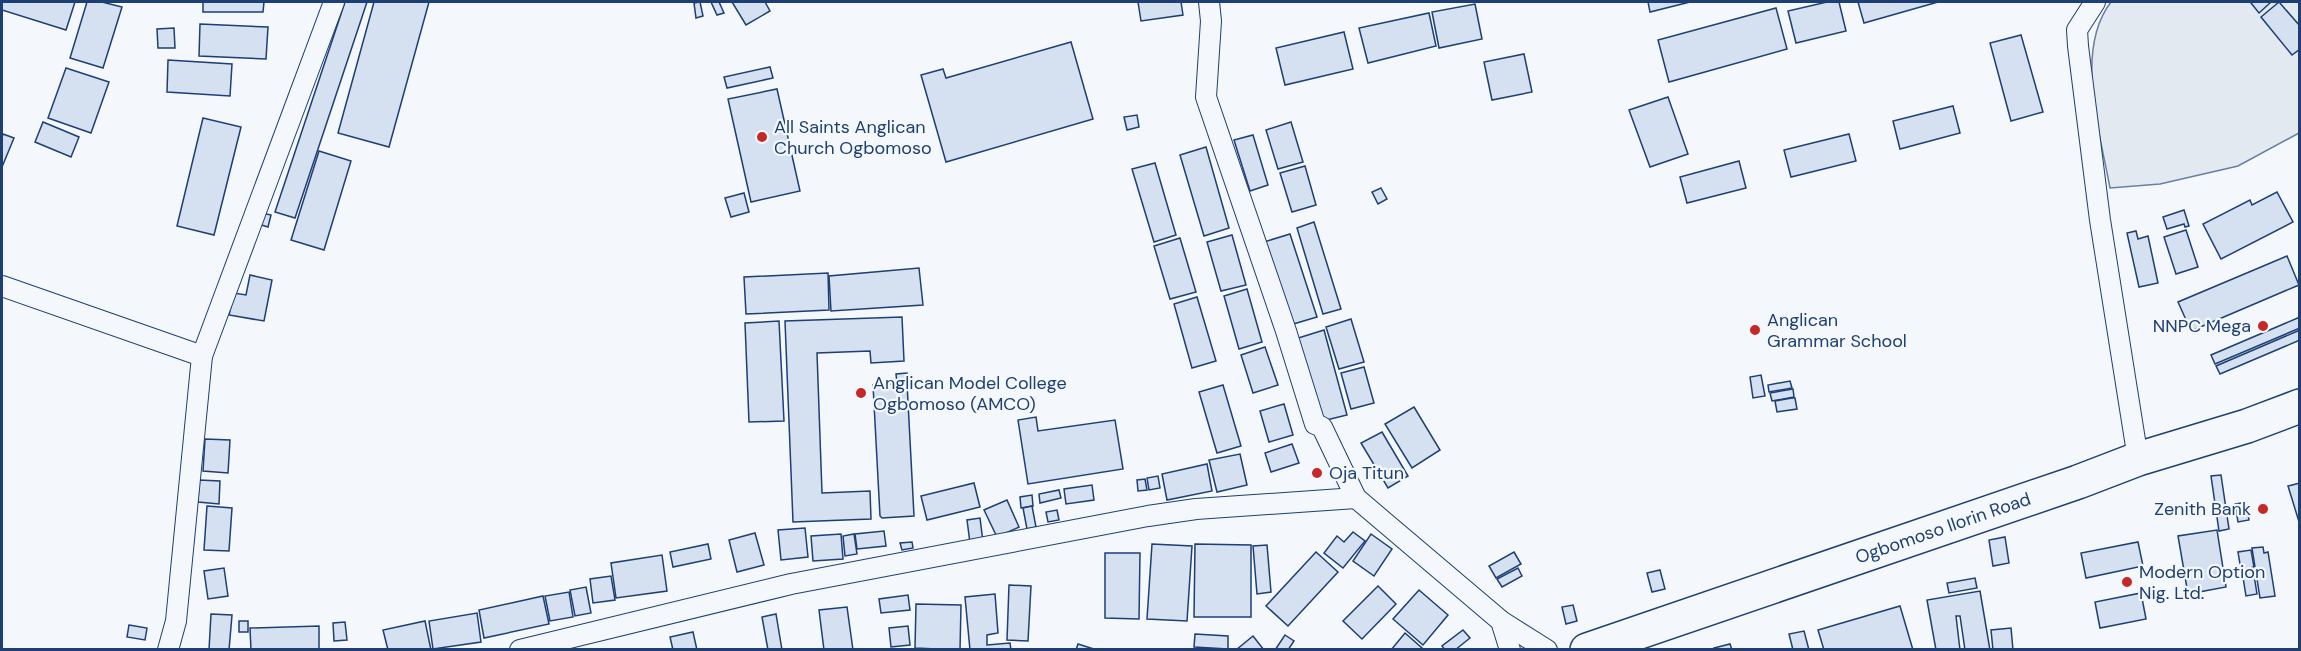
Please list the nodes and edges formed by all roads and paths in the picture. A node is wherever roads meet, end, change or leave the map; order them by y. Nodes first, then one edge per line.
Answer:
1 (334, 2) edge
2 (1209, 2) edge
3 (2095, 2) edge
4 (2, 286) edge
5 (202, 356) junction
6 (2300, 406) edge
7 (2138, 459) junction
8 (1356, 498) junction
9 (1501, 621) junction
10 (1607, 646) edge
11 (168, 650) edge
12 (520, 650) edge
13 (1510, 650) edge
14 (1546, 650) edge

1 - 5 street
2 - 8 street
3 - 7 street
4 - 5 street
5 - 11 street
6 - 7 highway, Ogbomoso Ilorin Road
7 - 10 highway, Ogbomoso Ilorin Road
8 - 9 street
8 - 12 street
9 - 13 street
9 - 14 street

